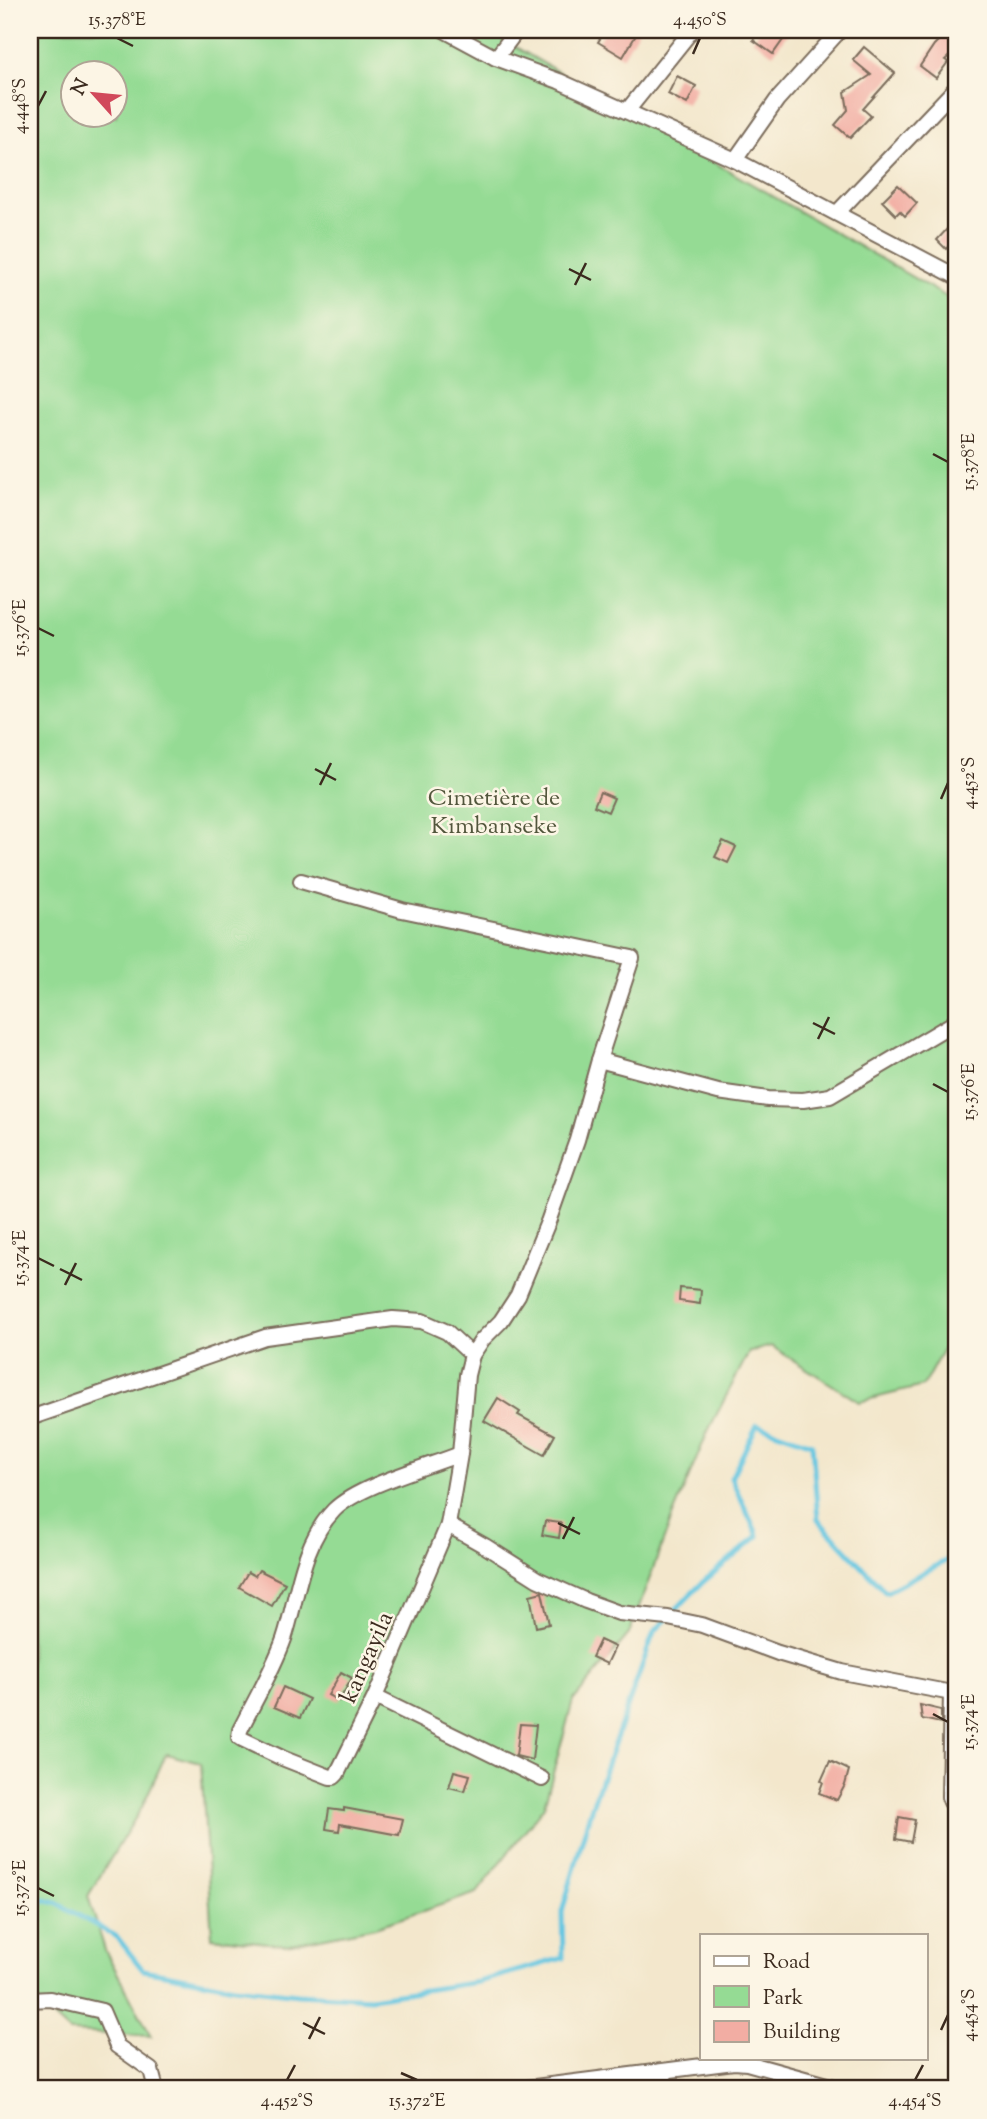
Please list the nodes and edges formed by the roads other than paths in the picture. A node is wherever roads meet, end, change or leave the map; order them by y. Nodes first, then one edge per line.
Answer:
1 (444, 30) edge
2 (517, 30) edge
3 (692, 30) edge
4 (840, 30) edge
5 (496, 58) junction
6 (957, 87) edge
7 (627, 111) junction
8 (735, 160) junction
9 (837, 213) junction
10 (957, 277) edge
11 (301, 881) dead end
12 (957, 1021) edge
13 (599, 1060) junction
14 (472, 1355) junction
15 (30, 1418) edge
16 (460, 1454) junction
17 (448, 1525) junction
18 (954, 1694) edge
19 (375, 1697) junction
20 (541, 1779) dead end
21 (957, 1807) edge
22 (30, 2000) edge
23 (665, 2072) junction
24 (156, 2089) edge
25 (519, 2089) edge
26 (663, 2089) edge
27 (841, 2089) edge

1 - 5 street
2 - 5 street
3 - 7 street
4 - 8 street
5 - 7 street
6 - 9 street
7 - 8 street
8 - 9 street
9 - 10 street
11 - 13 street
12 - 13 street
13 - 14 street
14 - 15 street
14 - 16 street, kangayila
16 - 17 street, kangayila
16 - 19 street, kangayila
17 - 18 street
17 - 19 street, kangayila
18 - 21 street
19 - 20 street
22 - 24 street
23 - 25 street
23 - 26 street
23 - 27 street

